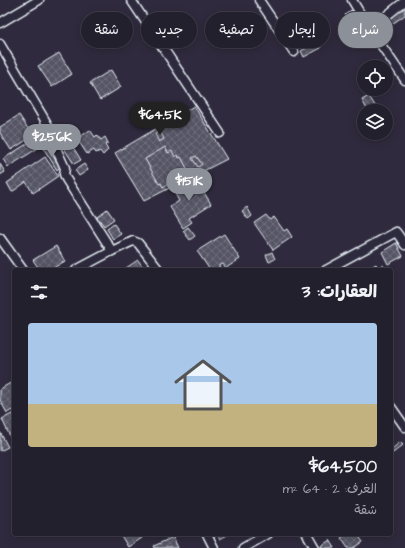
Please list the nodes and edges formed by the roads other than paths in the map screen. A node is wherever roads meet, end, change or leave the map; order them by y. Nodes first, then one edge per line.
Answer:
1 (39, 0) edge
2 (131, 0) edge
3 (259, 0) edge
4 (352, 0) edge
5 (405, 1) edge
6 (359, 12) edge
7 (391, 12) edge
8 (0, 23) edge
9 (0, 44) edge
10 (383, 48) edge
11 (294, 52) dead end
12 (405, 80) edge
13 (220, 133) dead end
14 (0, 238) edge
15 (405, 245) edge
16 (112, 251) junction
17 (22, 268) edge
18 (80, 268) edge
19 (157, 268) edge
20 (330, 268) edge
21 (393, 410) edge
22 (405, 427) edge
23 (208, 536) edge
24 (264, 536) edge
25 (308, 536) edge
26 (214, 548) edge
27 (243, 548) edge
28 (315, 548) edge

1 - 8 street
2 - 13 street
3 - 11 street
4 - 6 street
5 - 7 street
9 - 16 street
10 - 12 street
14 - 17 street
15 - 20 street
16 - 18 street
16 - 19 street
21 - 22 street
23 - 26 street
24 - 27 street
25 - 28 street

